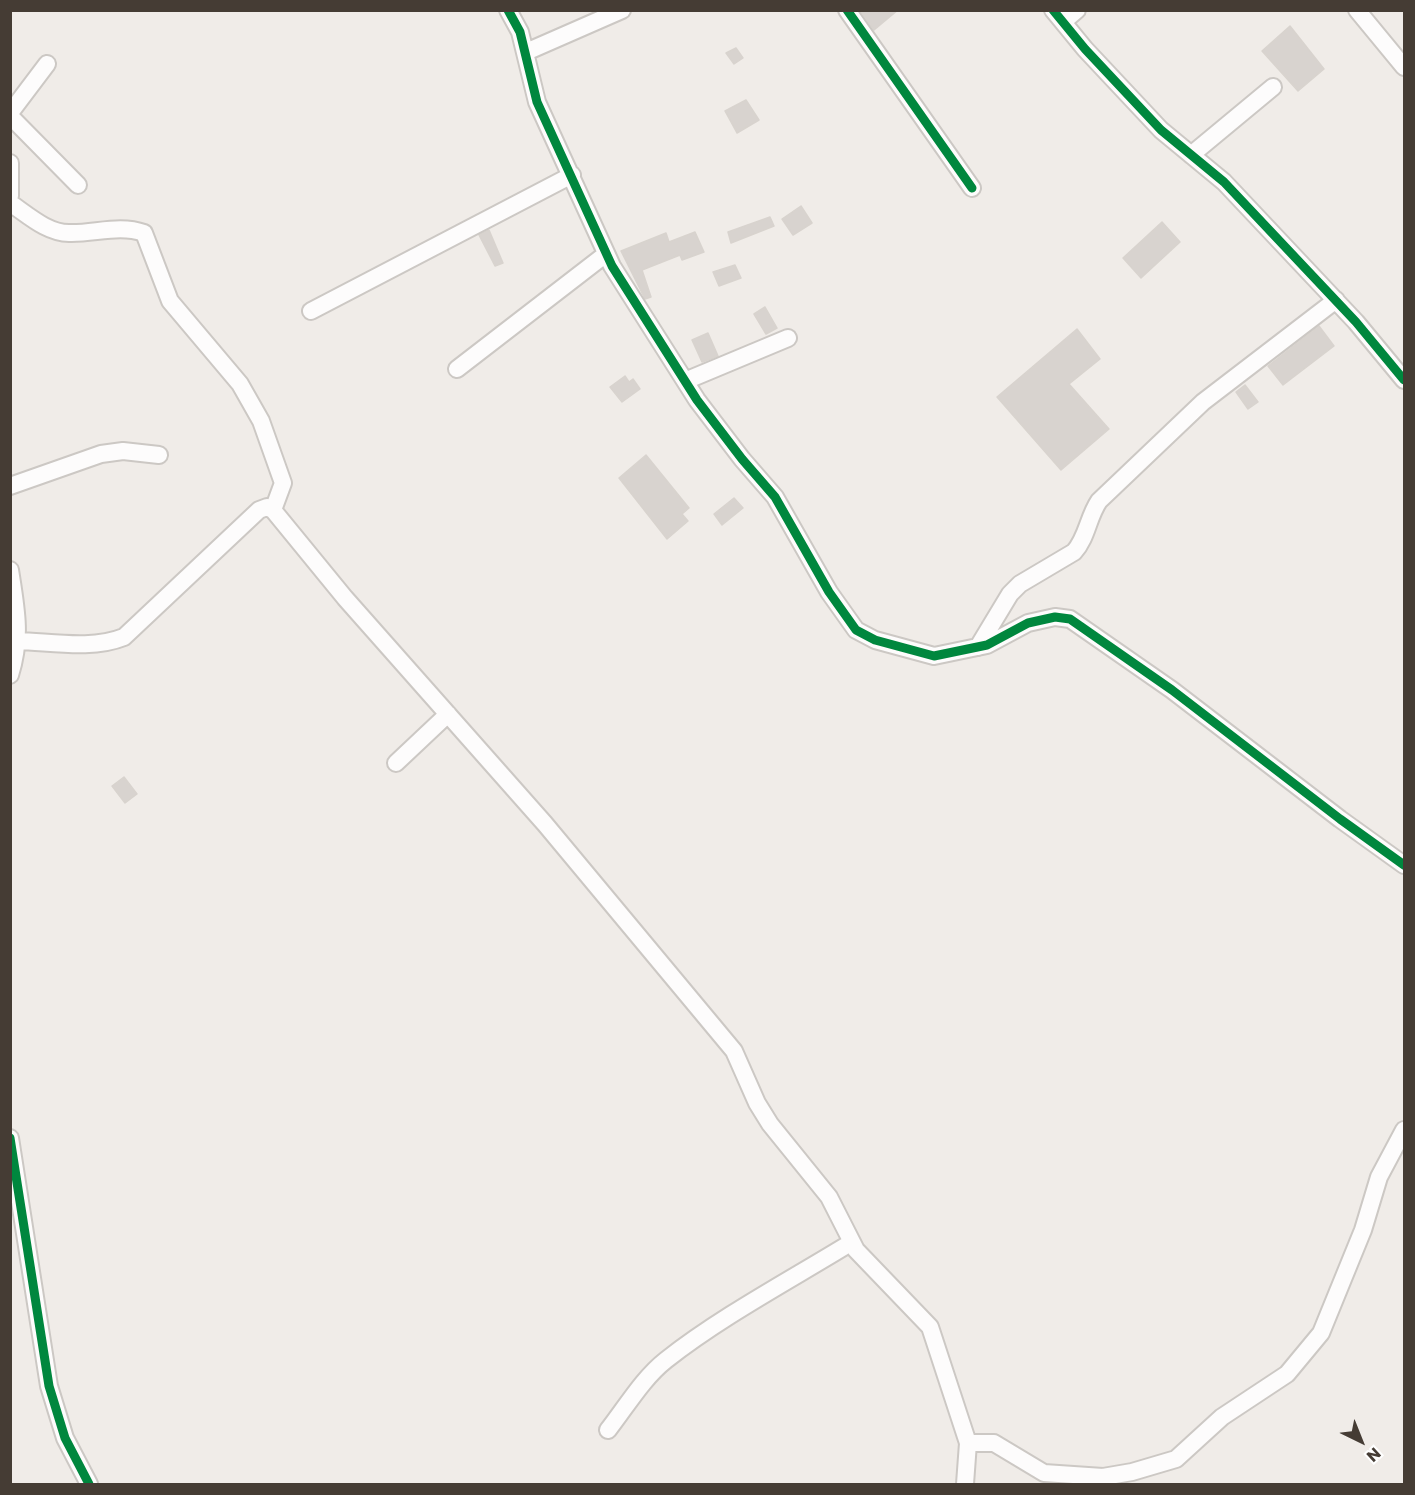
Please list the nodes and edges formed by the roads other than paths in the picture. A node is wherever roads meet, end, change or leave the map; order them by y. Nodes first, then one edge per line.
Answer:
1 (508, 10) edge
2 (622, 10) edge
3 (847, 10) edge
4 (1077, 10) edge
5 (1357, 10) edge
6 (1058, 16) edge
7 (526, 52) junction
8 (47, 64) dead end
9 (1404, 67) edge
10 (1273, 87) dead end
11 (10, 115) edge
12 (1191, 155) junction
13 (10, 163) edge
14 (572, 175) junction
15 (78, 185) dead end
16 (972, 188) dead end
17 (10, 196) edge
18 (10, 203) edge
19 (606, 254) junction
20 (1336, 300) junction
21 (311, 311) dead end
22 (788, 338) dead end
23 (457, 369) dead end
24 (1404, 380) edge
25 (685, 381) junction
26 (159, 455) dead end
27 (10, 486) edge
28 (273, 510) junction
29 (10, 570) edge
30 (978, 647) junction
31 (16, 649) edge
32 (10, 675) edge
33 (448, 714) junction
34 (396, 763) dead end
35 (1404, 865) edge
36 (1404, 1130) edge
37 (10, 1138) edge
38 (852, 1242) junction
39 (608, 1430) dead end
40 (968, 1443) junction
41 (89, 1485) edge
42 (965, 1485) edge

1 - 7 street
2 - 7 street
3 - 16 street
4 - 6 street
5 - 9 street
6 - 12 street
7 - 14 street
8 - 11 street
10 - 12 street
11 - 15 street
12 - 20 street
13 - 17 street
14 - 19 street
14 - 21 street
18 - 28 street
19 - 23 street
19 - 25 street
20 - 24 street
20 - 30 street
22 - 25 street
25 - 30 street
26 - 27 street
28 - 31 street
28 - 33 street
29 - 31 street
30 - 35 street
31 - 32 street
33 - 34 street
33 - 38 street
36 - 40 street
37 - 41 street
38 - 39 street
38 - 40 street
40 - 42 street

